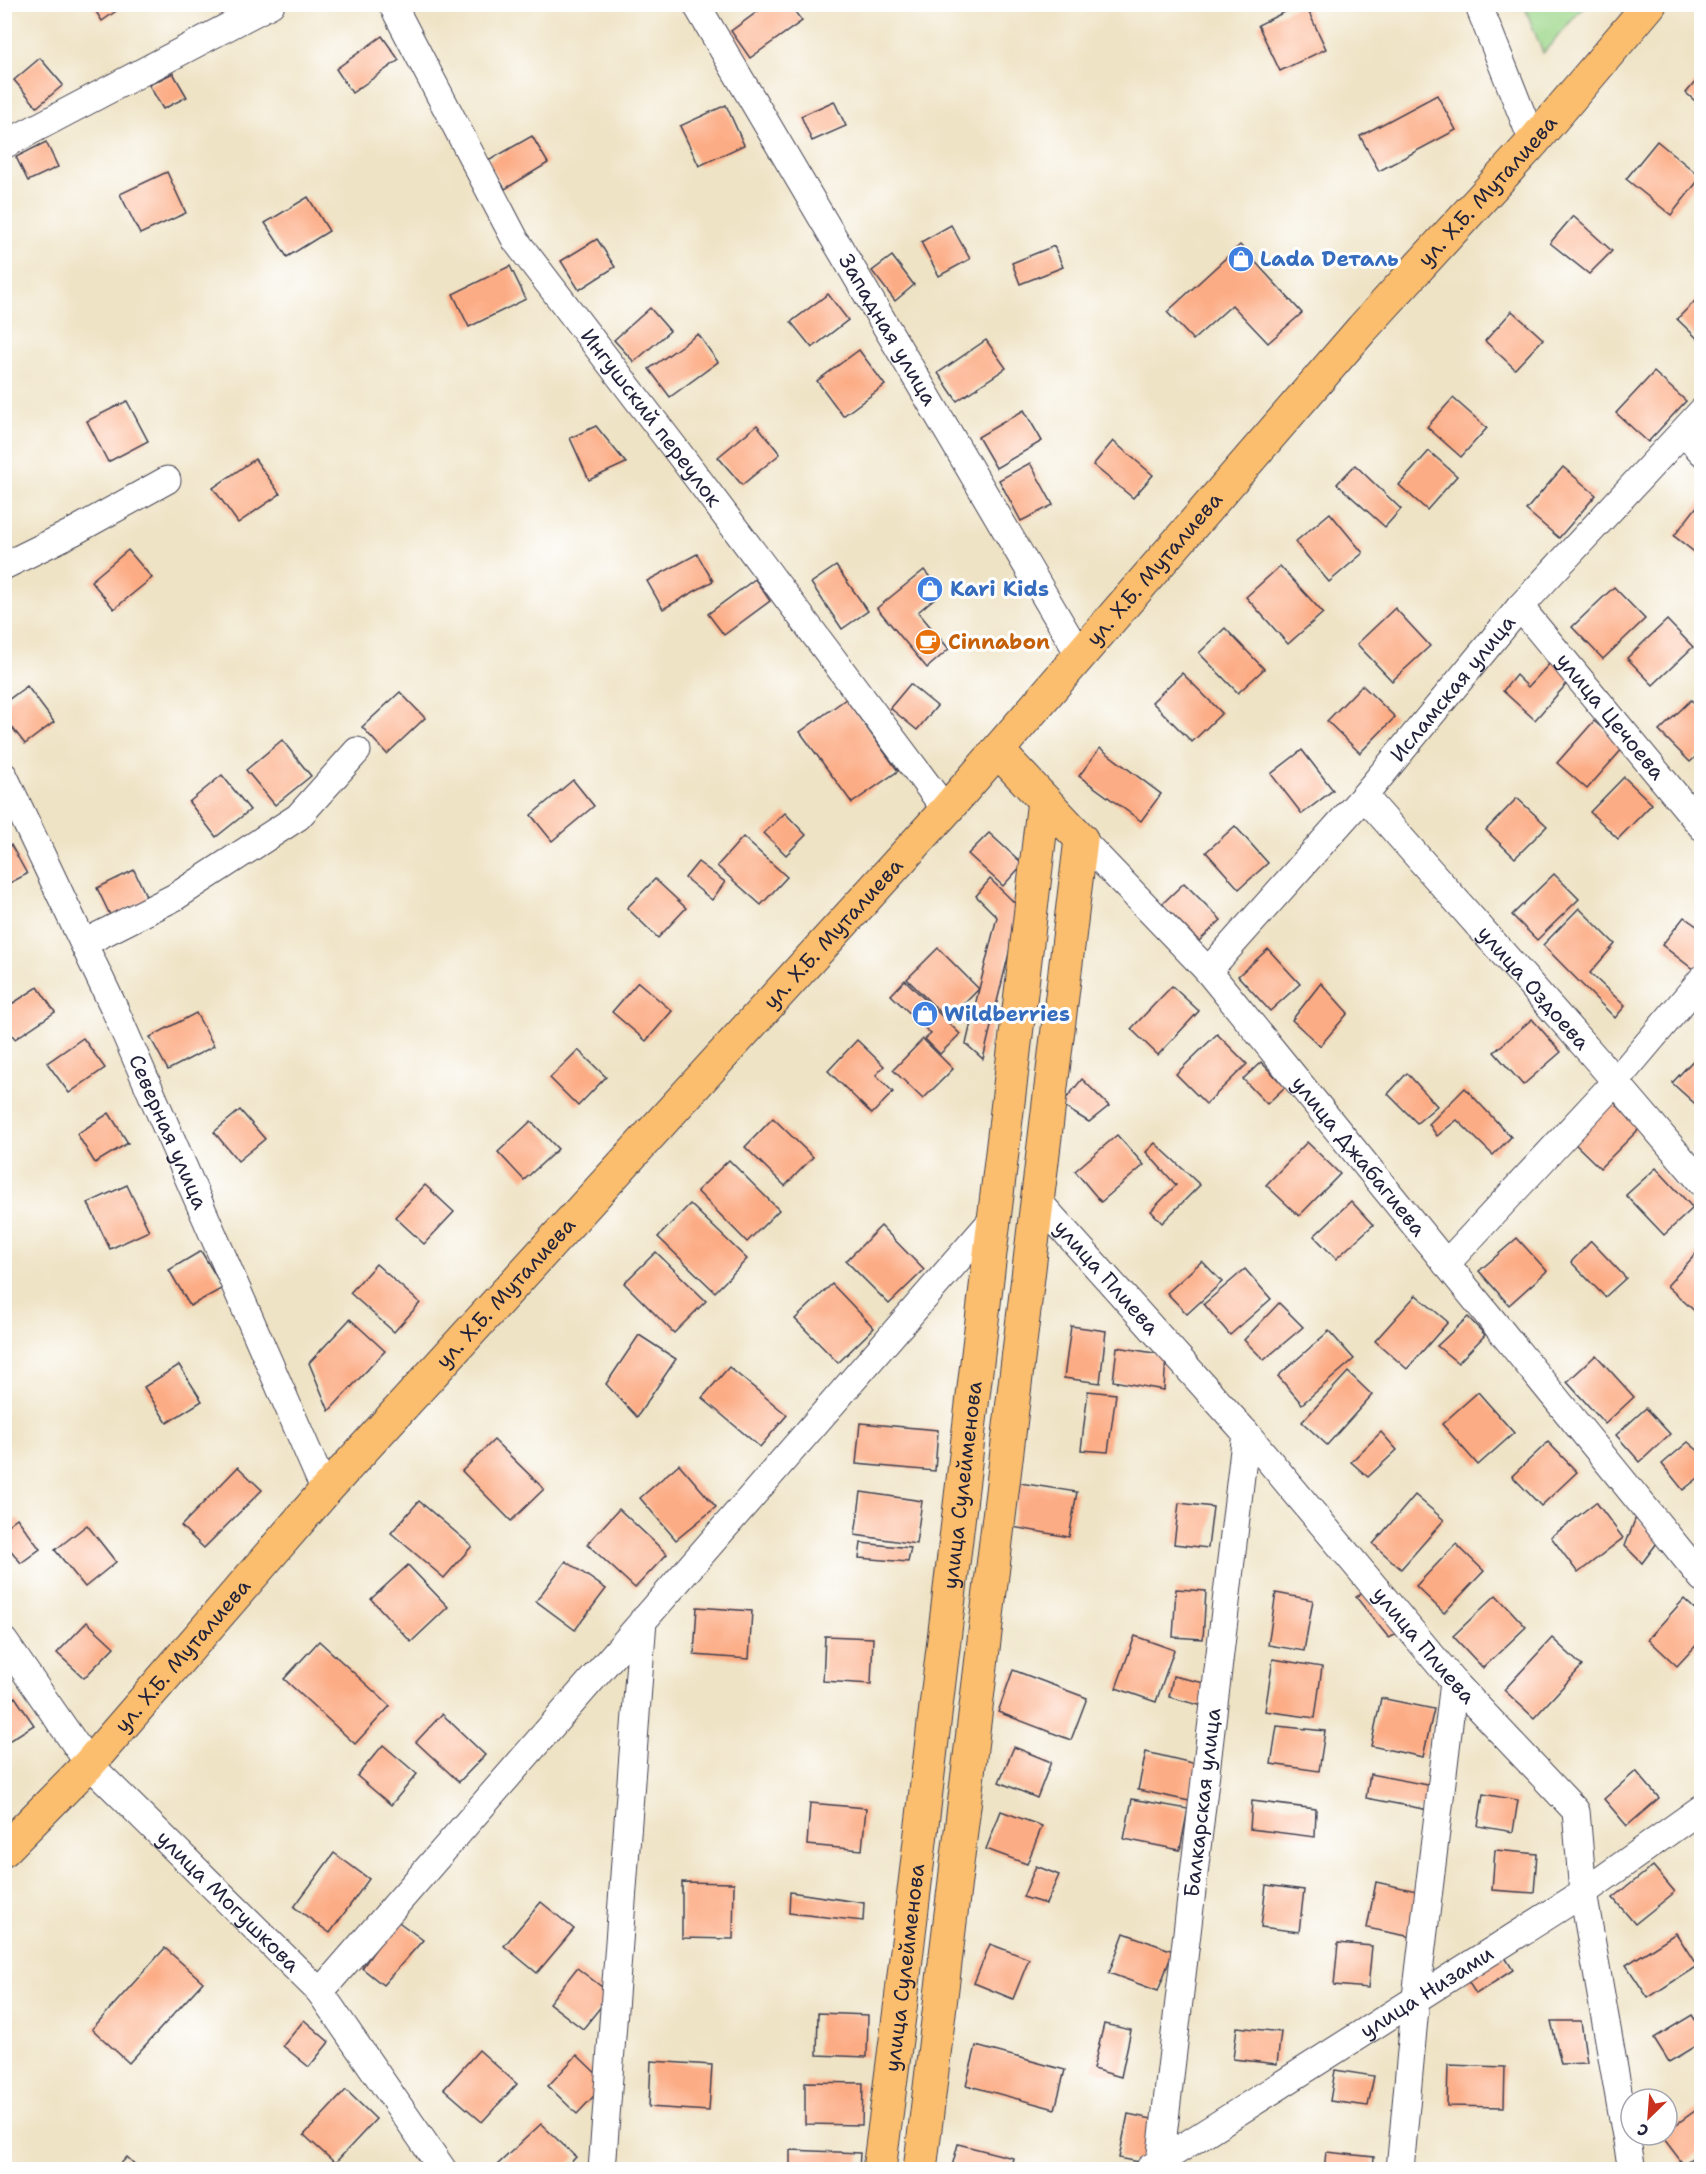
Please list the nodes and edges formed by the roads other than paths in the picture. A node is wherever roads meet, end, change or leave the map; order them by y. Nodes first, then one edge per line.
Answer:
1 (271, 4) edge
2 (392, 4) edge
3 (696, 4) edge
4 (1478, 4) edge
5 (1650, 4) edge
6 (1533, 142) junction
7 (4, 145) edge
8 (1701, 411) edge
9 (1684, 432) junction
10 (1701, 452) edge
11 (167, 480) dead end
12 (4, 566) edge
13 (1520, 607) junction
14 (1080, 656) junction
15 (357, 751) dead end
16 (998, 751) junction
17 (4, 776) edge
18 (1365, 796) junction
19 (1044, 800) junction
20 (946, 810) junction
21 (1701, 828) edge
22 (1081, 839) junction
23 (84, 943) junction
24 (1208, 971) junction
25 (1701, 979) edge
26 (1615, 1082) junction
27 (1701, 1183) edge
28 (1037, 1200) junction
29 (994, 1218) junction
30 (1446, 1264) junction
31 (1246, 1433) junction
32 (325, 1491) junction
33 (1701, 1578) edge
34 (643, 1620) junction
35 (4, 1641) edge
36 (1454, 1682) junction
37 (89, 1764) junction
38 (1701, 1808) edge
39 (4, 1850) edge
40 (1582, 1893) junction
41 (320, 1992) junction
42 (1416, 1997) junction
43 (1155, 2167) edge
44 (442, 2169) edge
45 (602, 2169) edge
46 (879, 2169) edge
47 (920, 2169) edge
48 (1400, 2169) edge
49 (1632, 2169) edge

1 - 7 street
2 - 20 street, Ингушский переулок
3 - 14 street, Западная улица
4 - 6 street
5 - 6 main road, ул. Х.Б. Муталиева
6 - 14 main road, ул. Х.Б. Муталиева
8 - 9 street, Исламская улица
9 - 10 street
9 - 13 street, Исламская улица
11 - 12 street
13 - 18 street, Исламская улица
13 - 21 street, улица Цечоева
14 - 16 main road, ул. Х.Б. Муталиева
15 - 23 street
16 - 19 main road, улица Джабагиева
16 - 20 main road, ул. Х.Б. Муталиева
17 - 23 street, Северная улица
18 - 24 street, Исламская улица
18 - 26 street, улица Оздоева
19 - 22 main road, улица Джабагиева
19 - 29 main road, улица Сулейменова
20 - 32 main road, ул. Х.Б. Муталиева
22 - 24 street, улица Джабагиева
22 - 28 main road, улица Сулейменова
23 - 32 street, Северная улица
24 - 30 street, улица Джабагиева
25 - 26 street
26 - 27 street, улица Оздоева
26 - 30 street
28 - 31 street, улица Плиева
28 - 47 main road, улица Сулейменова
29 - 34 street
29 - 46 main road, улица Сулейменова
30 - 33 street, улица Джабагиева
31 - 36 street, улица Плиева
31 - 43 street, Балкарская улица
32 - 37 main road, ул. Х.Б. Муталиева
34 - 41 street
34 - 45 street
35 - 37 street, улица Могушкова
36 - 40 street, улица Плиева
36 - 42 street
37 - 39 main road, ул. Х.Б. Муталиева
37 - 41 street, улица Могушкова
38 - 40 street, улица Низами
40 - 42 street, улица Низами
40 - 49 street, улица Плиева
41 - 44 street, улица Могушкова
42 - 43 street, улица Низами
42 - 48 street

